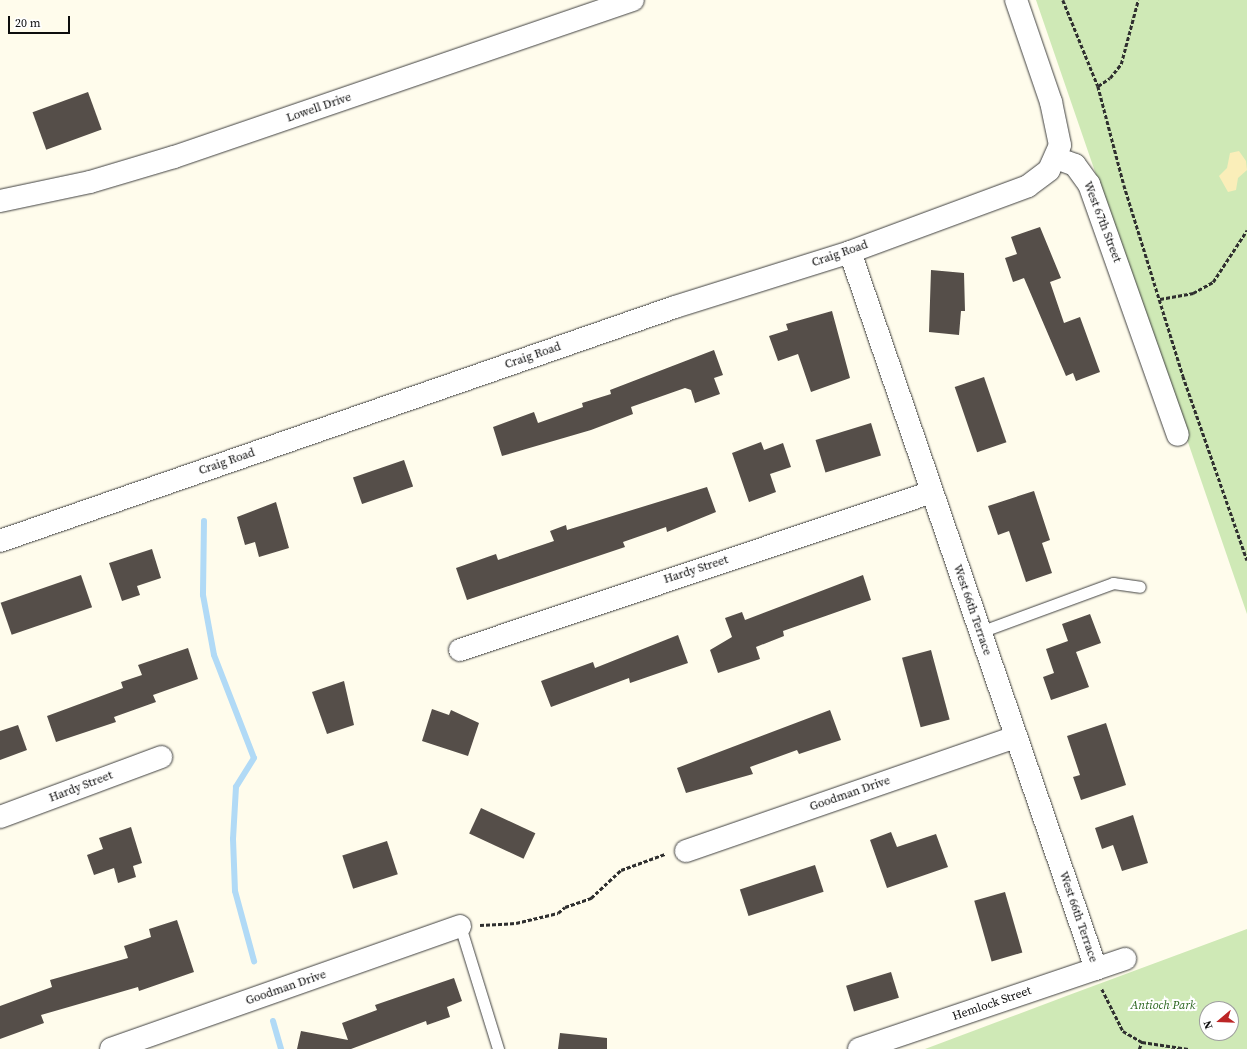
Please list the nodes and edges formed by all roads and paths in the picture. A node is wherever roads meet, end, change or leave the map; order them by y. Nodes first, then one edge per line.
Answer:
1 (633, 0) edge
2 (1016, 0) edge
3 (1063, 0) edge
4 (1138, 0) edge
5 (1098, 86) junction
6 (1056, 158) junction
7 (0, 200) edge
8 (1247, 230) edge
9 (850, 252) junction
10 (1160, 299) junction
11 (1178, 434) dead end
12 (932, 492) junction
13 (0, 541) edge
14 (1247, 560) edge
15 (1140, 587) dead end
16 (980, 632) junction
17 (460, 650) dead end
18 (1015, 737) junction
19 (161, 757) dead end
20 (0, 817) edge
21 (686, 851) joint
22 (460, 926) junction
23 (1124, 959) dead end
24 (1096, 969) junction
25 (1142, 1042) junction
26 (111, 1049) edge
27 (498, 1049) edge
28 (859, 1049) edge
29 (1139, 1049) edge
30 (1188, 1049) edge

1 - 7 street, Lowell Drive
2 - 6 street
3 - 5 path
4 - 5 path
5 - 10 path
6 - 9 street, Craig Road
6 - 11 street, West 67th Street
8 - 10 path
9 - 12 street, West 66th Terrace
9 - 13 street, Craig Road
10 - 14 path
12 - 16 street, West 66th Terrace
12 - 17 street, Hardy Street
15 - 16 lane
16 - 18 street, West 66th Terrace
18 - 21 street, Goodman Drive
18 - 24 street, West 66th Terrace
19 - 20 street, Hardy Street
21 - 22 path
22 - 26 street, Goodman Drive
22 - 27 lane
23 - 24 street, Hemlock Street
24 - 25 path
24 - 28 street, Hemlock Street
25 - 29 path
25 - 30 path

